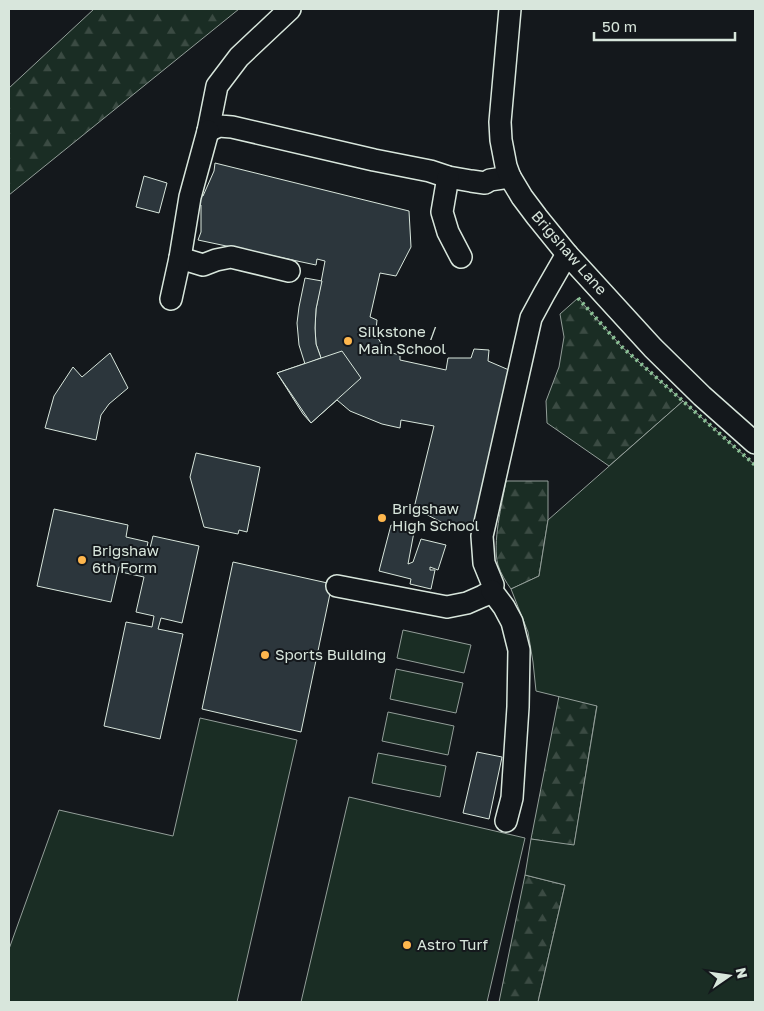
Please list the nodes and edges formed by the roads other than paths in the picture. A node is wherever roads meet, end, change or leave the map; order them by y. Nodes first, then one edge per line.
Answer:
1 (290, 9) edge
2 (510, 9) edge
3 (208, 131) junction
4 (448, 177) junction
5 (510, 177) junction
6 (567, 254) junction
7 (462, 257) dead end
8 (180, 258) junction
9 (289, 271) dead end
10 (171, 299) dead end
11 (755, 442) edge
12 (337, 586) dead end
13 (492, 590) junction
14 (506, 821) dead end

1 - 3 street
2 - 5 street, Brigshaw Lane
3 - 4 street
3 - 8 street
4 - 5 street
4 - 7 street
5 - 6 street, Brigshaw Lane
6 - 11 street, Brigshaw Lane
6 - 13 street
8 - 9 street
8 - 10 street
12 - 13 street
13 - 14 street

